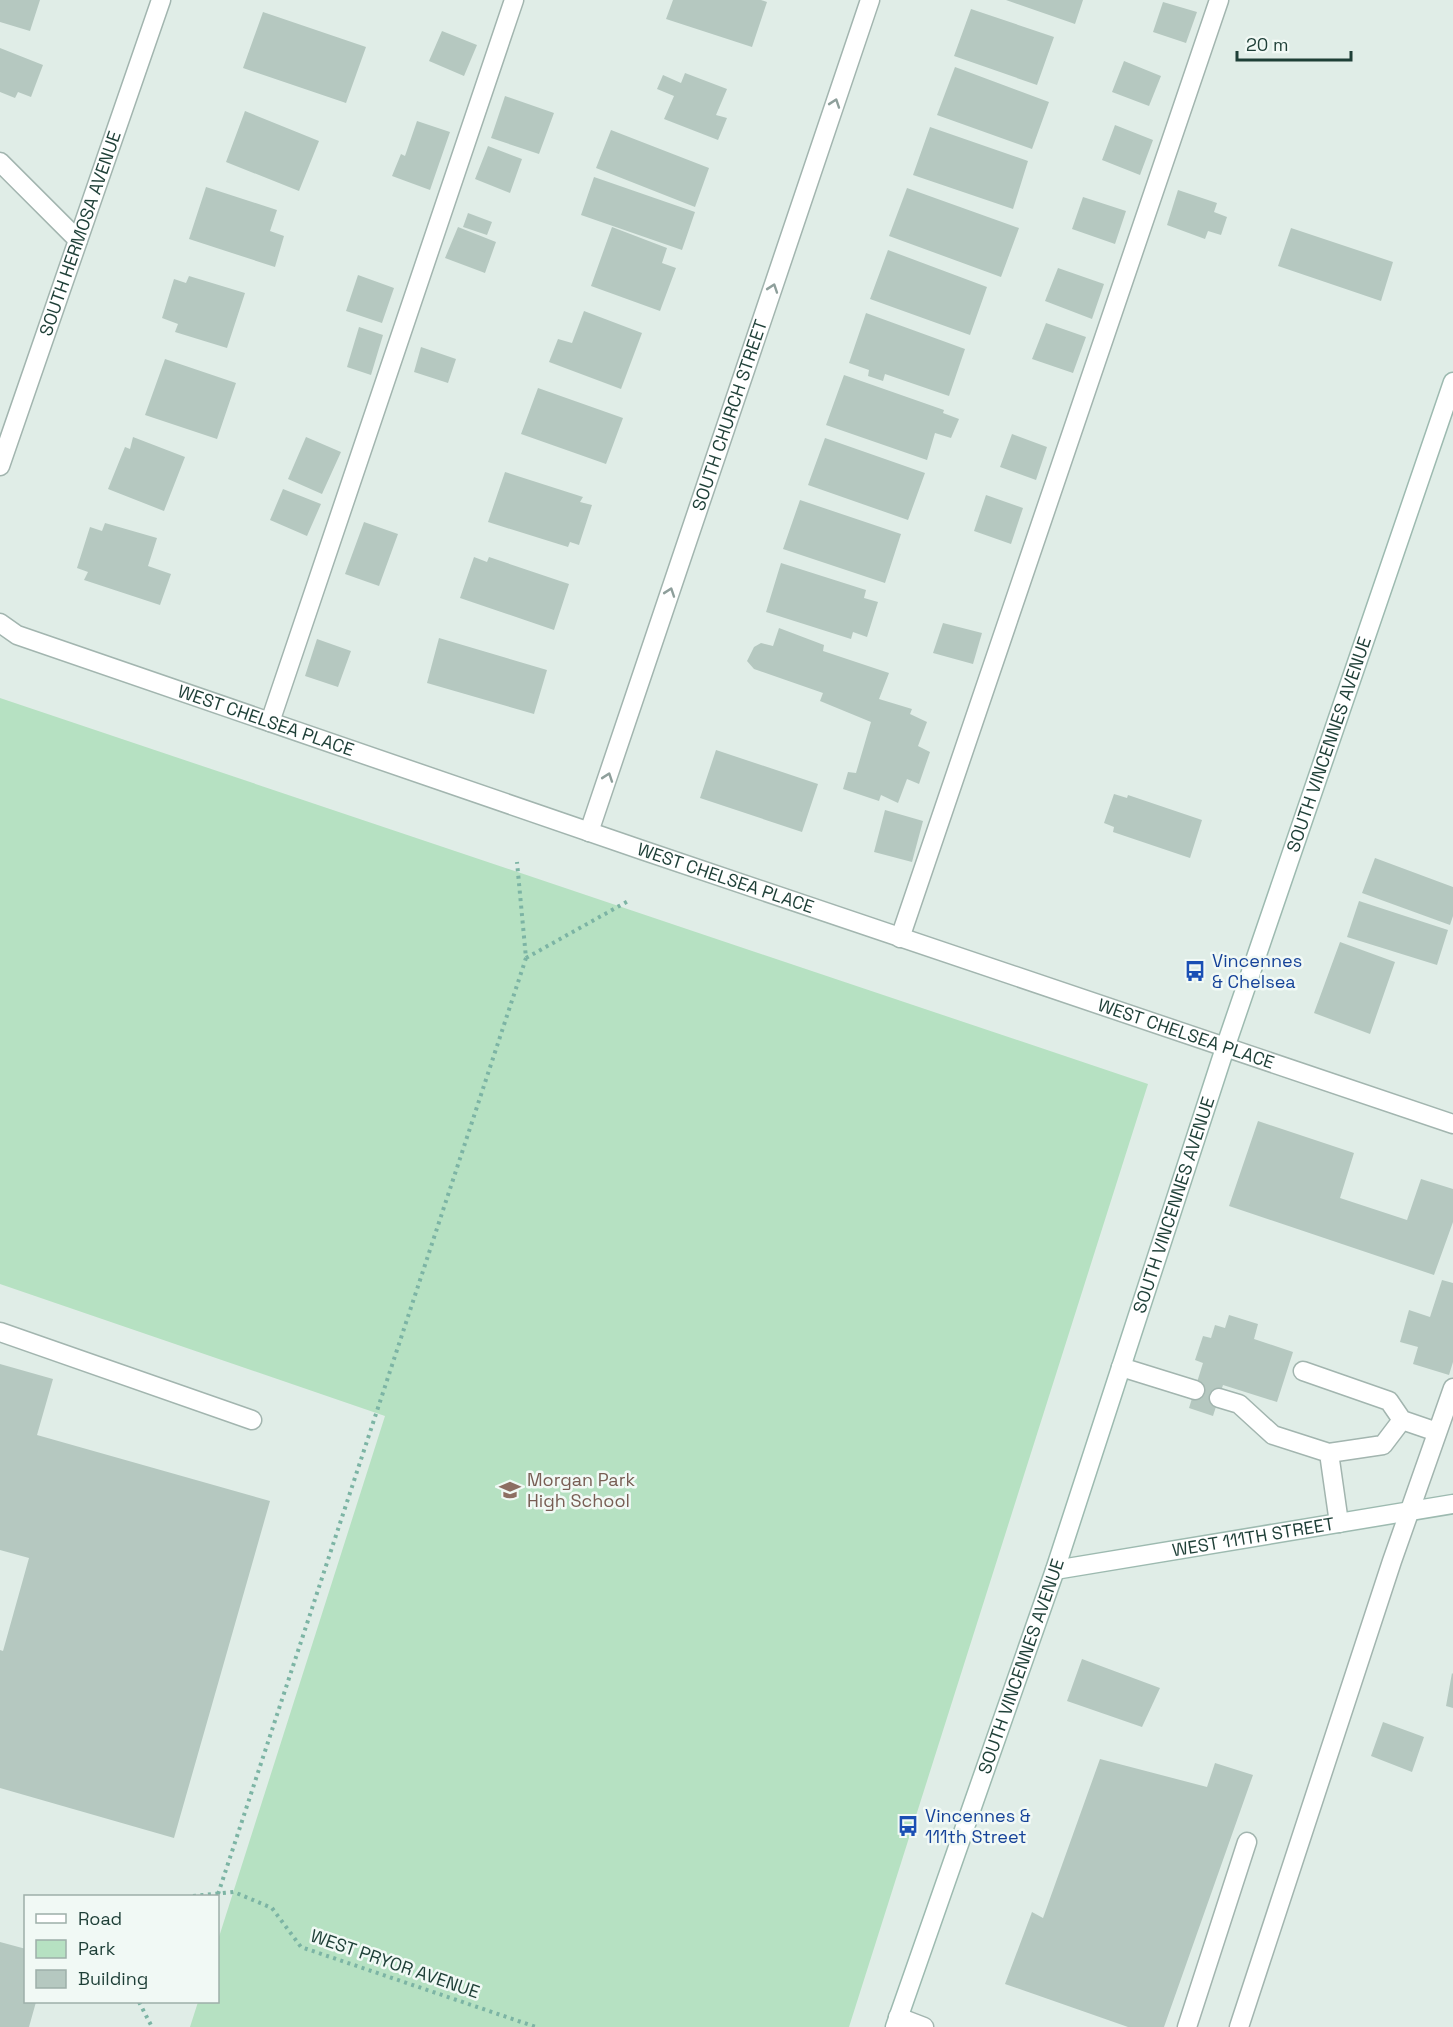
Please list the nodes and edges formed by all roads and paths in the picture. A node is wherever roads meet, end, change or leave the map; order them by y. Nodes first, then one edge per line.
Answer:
1 (161, 0) edge
2 (514, 0) edge
3 (870, 0) edge
4 (1219, 0) edge
5 (0, 162) edge
6 (78, 240) junction
7 (1453, 382) edge
8 (0, 466) edge
9 (0, 623) edge
10 (270, 722) junction
11 (589, 832) junction
12 (517, 862) dead end
13 (630, 900) dead end
14 (900, 938) junction
15 (526, 958) junction
16 (1225, 1048) junction
17 (1453, 1124) edge
18 (0, 1332) edge
19 (1120, 1367) junction
20 (1303, 1371) dead end
21 (1453, 1388) edge
22 (1195, 1390) dead end
23 (1219, 1398) dead end
24 (252, 1420) dead end
25 (1402, 1420) junction
26 (1437, 1432) junction
27 (1329, 1453) junction
28 (1453, 1504) edge
29 (1410, 1512) junction
30 (1339, 1523) junction
31 (1055, 1570) junction
32 (1247, 1842) dead end
33 (218, 1894) junction
34 (206, 1895) edge
35 (140, 2003) edge
36 (897, 2022) edge
37 (152, 2027) edge
38 (536, 2027) edge
39 (924, 2027) edge
40 (1187, 2027) edge
41 (1239, 2027) edge

1 - 6 street, SOUTH HERMOSA AVENUE
2 - 10 street
11 -> 3 street, SOUTH CHURCH STREET
4 - 14 street
5 - 6 street
6 - 8 street, SOUTH HERMOSA AVENUE
7 - 16 street, SOUTH VINCENNES AVENUE
9 - 10 street, WEST CHELSEA PLACE
10 - 11 street, WEST CHELSEA PLACE
11 - 14 street, WEST CHELSEA PLACE
12 - 15 path
13 - 15 path
14 - 16 street, WEST CHELSEA PLACE
15 - 33 path
16 - 17 street, WEST CHELSEA PLACE
16 - 19 street, SOUTH VINCENNES AVENUE
18 - 24 street
19 - 22 street
19 - 31 street, SOUTH VINCENNES AVENUE
20 - 25 street
21 - 26 street
23 - 27 street
25 - 26 street
25 - 27 street
26 - 29 street
27 - 30 street
28 - 29 street, WEST 111TH STREET
29 - 30 street, WEST 111TH STREET
29 - 41 street
30 - 31 street, WEST 111TH STREET
31 - 36 street, SOUTH VINCENNES AVENUE
32 - 40 street
33 - 34 path, WEST PRYOR AVENUE
33 - 38 path, WEST PRYOR AVENUE
35 - 37 path
36 - 39 street

